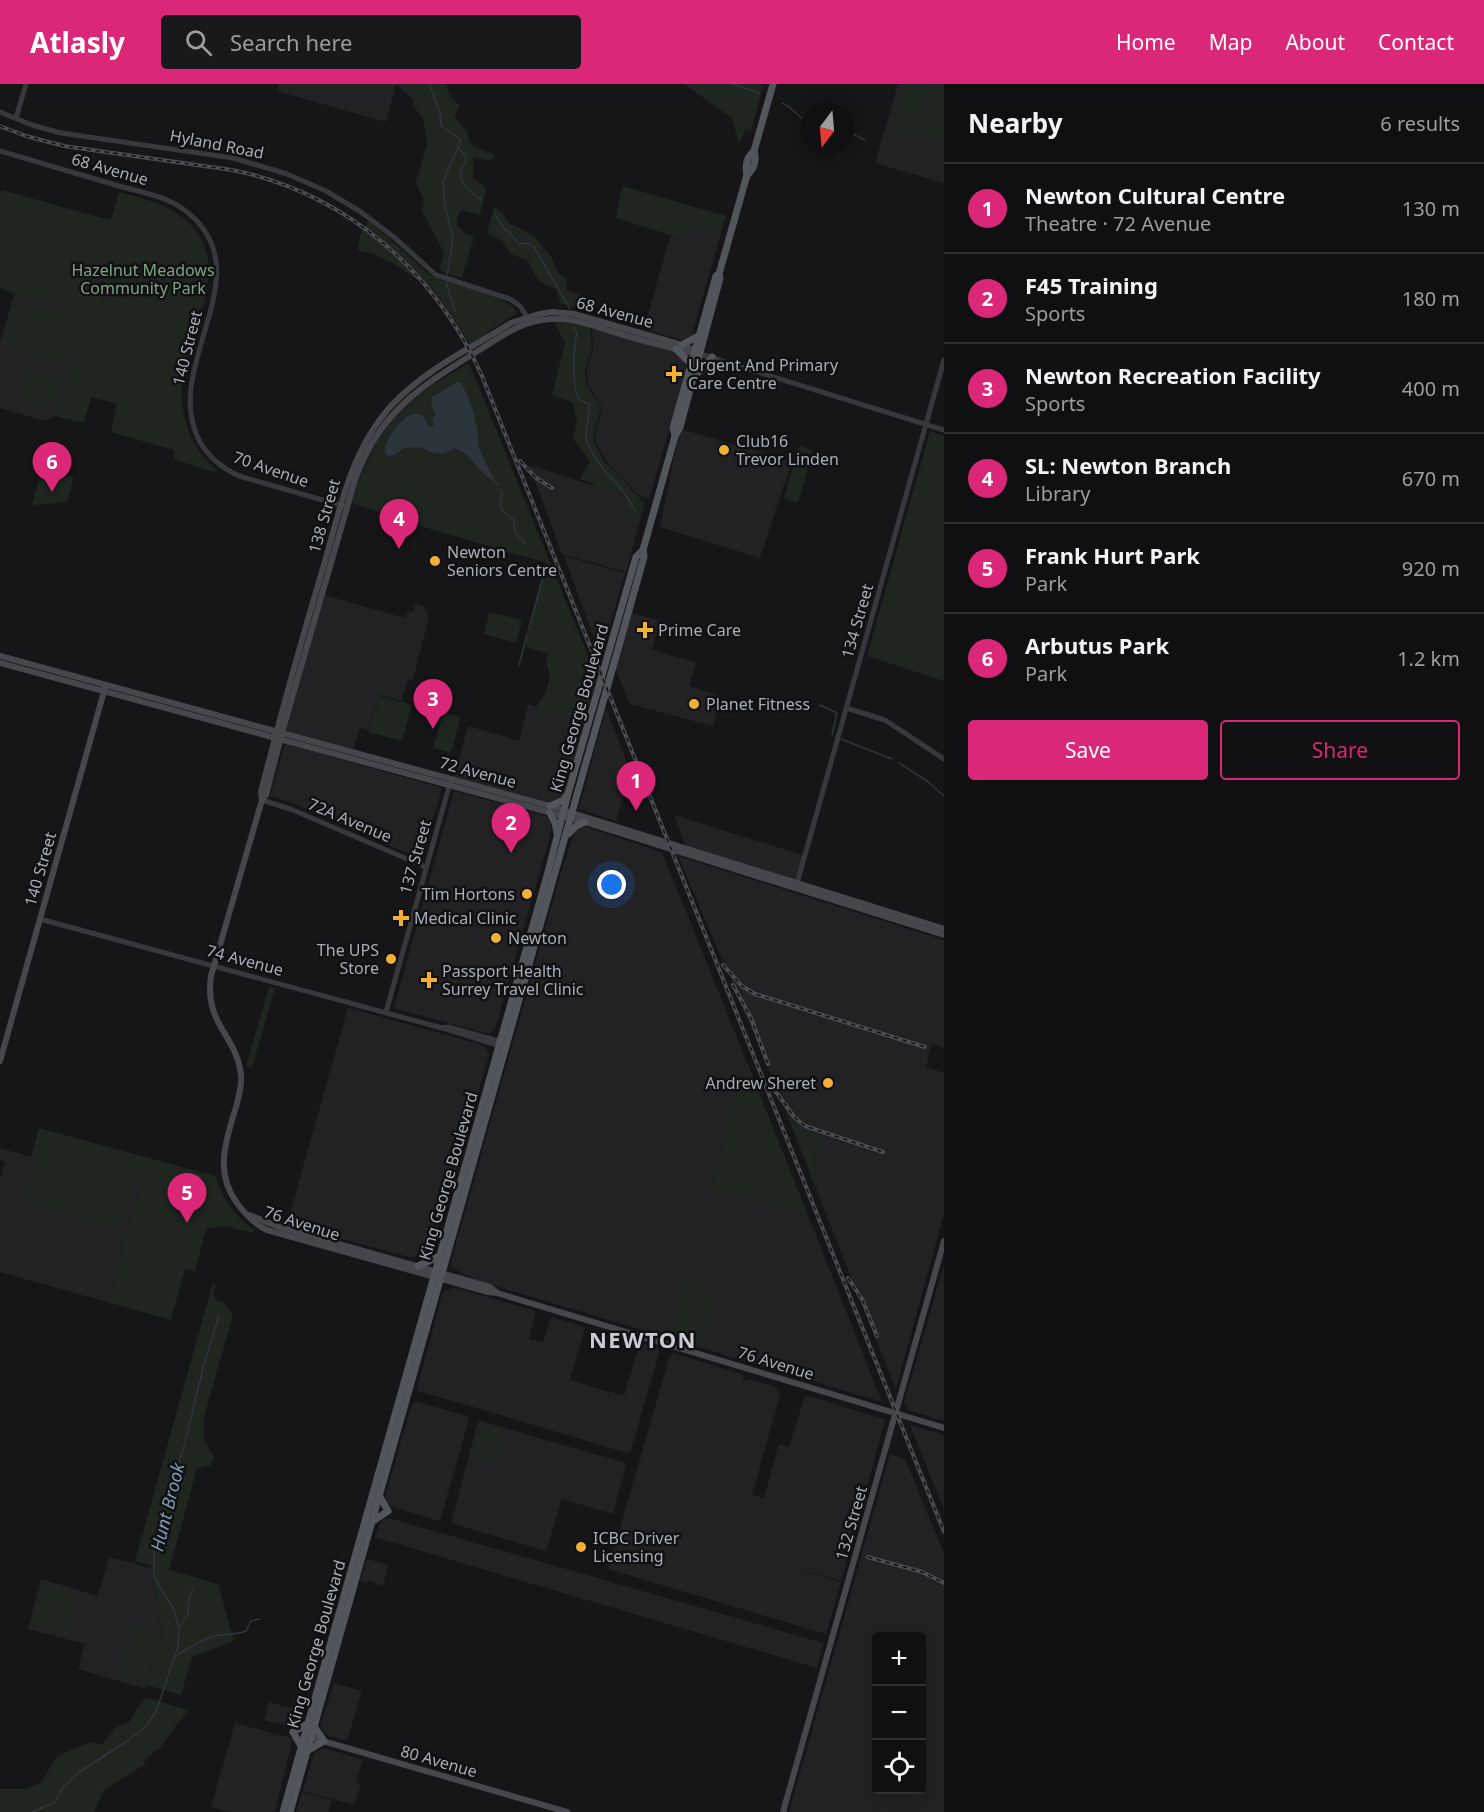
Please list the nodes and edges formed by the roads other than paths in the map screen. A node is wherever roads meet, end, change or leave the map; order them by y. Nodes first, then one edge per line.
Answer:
1 (26, 84) edge
2 (773, 84) edge
3 (0, 112) edge
4 (16, 118) junction
5 (0, 151) edge
6 (203, 230) joint
7 (719, 274) junction
8 (528, 319) junction
9 (595, 326) junction
10 (628, 329) junction
11 (698, 336) junction
12 (660, 339) junction
13 (640, 340) junction
14 (679, 347) junction
15 (697, 352) junction
16 (712, 357) junction
17 (944, 360) edge
18 (690, 363) junction
19 (694, 375) junction
20 (189, 405) joint
21 (926, 424) junction
22 (944, 430) edge
23 (675, 436) junction
24 (344, 506) junction
25 (643, 550) junction
26 (0, 656) edge
27 (608, 658) junction
28 (0, 663) edge
29 (612, 669) junction
30 (105, 688) junction
31 (846, 708) junction
32 (279, 735) junction
33 (944, 759) edge
34 (450, 782) junction
35 (568, 794) junction
36 (262, 800) junction
37 (550, 809) junction
38 (563, 813) junction
39 (572, 816) junction
40 (585, 822) junction
41 (557, 836) junction
42 (567, 836) junction
43 (426, 867) junction
44 (796, 886) junction
45 (40, 919) junction
46 (944, 928) edge
47 (944, 935) edge
48 (524, 957) junction
49 (214, 965) junction
50 (518, 1004) junction
51 (386, 1012) junction
52 (503, 1044) junction
53 (0, 1061) edge
54 (248, 1215) junction
55 (267, 1230) junction
56 (313, 1236) junction
57 (944, 1241) edge
58 (440, 1256) junction
59 (418, 1266) junction
60 (437, 1275) junction
61 (896, 1413) junction
62 (944, 1428) edge
63 (380, 1495) junction
64 (372, 1521) junction
65 (311, 1725) junction
66 (308, 1737) junction
67 (324, 1741) junction
68 (304, 1748) junction
69 (283, 1812) edge
70 (290, 1812) edge
71 (567, 1812) edge
72 (783, 1812) edge

1 - 4 street
2 - 7 main road, King George Boulevard
3 - 4 street, Hyland Road
4 - 8 street, Hyland Road
5 - 6 street, 68 Avenue
6 - 20 street, 140 Street
7 - 11 main road, King George Boulevard
7 - 15 main road, King George Boulevard
8 - 9 main road, 68 Avenue
8 - 10 main road, 68 Avenue
8 - 24 main road, 138 Street
9 - 10 main road
9 - 13 main road, 68 Avenue
10 - 12 main road, 68 Avenue
11 - 14 main road
11 - 15 main road, King George Boulevard
12 - 13 main road
12 - 14 main road, 68 Avenue
13 - 14 main road, 68 Avenue
14 - 15 main road, 68 Avenue
14 - 18 main road
15 - 16 street, 68 Avenue
15 - 18 main road, King George Boulevard
15 - 19 main road, King George Boulevard
16 - 19 main road
16 - 21 street, 68 Avenue
17 - 21 street, 134 Street
18 - 23 main road, King George Boulevard
19 - 23 main road, King George Boulevard
20 - 24 street, 70 Avenue
21 - 22 street, 68 Avenue
21 - 31 street, 134 Street
23 - 25 main road, King George Boulevard
24 - 32 main road, 138 Street
25 - 27 main road, King George Boulevard
25 - 29 main road, King George Boulevard
26 - 30 main road, 72 Avenue
27 - 29 main road
27 - 35 main road, King George Boulevard
28 - 30 main road, 72 Avenue
29 - 39 main road, King George Boulevard
30 - 32 main road, 72 Avenue
30 - 45 main road, 140 Street
31 - 33 street
31 - 44 street, 134 Street
32 - 34 main road, 72 Avenue
32 - 36 main road, 138 Street
34 - 37 main road, 72 Avenue
34 - 43 street, 137 Street
35 - 37 main road
35 - 38 main road, King George Boulevard
36 - 43 street, 72A Avenue
36 - 49 main road, 138 Street
37 - 38 main road, 72 Avenue
37 - 41 main road
38 - 39 main road, 72 Avenue
38 - 41 main road, King George Boulevard
39 - 40 main road, 72 Avenue
39 - 42 main road, King George Boulevard
39 - 44 main road, 72 Avenue
40 - 42 main road
40 - 44 main road, 72 Avenue
41 - 48 main road, King George Boulevard
42 - 50 main road, King George Boulevard
43 - 51 street, 137 Street
44 - 46 main road, 72 Avenue
44 - 47 main road, 72 Avenue
45 - 49 street, 74 Avenue
45 - 53 main road, 140 Street
48 - 50 main road
48 - 52 main road, King George Boulevard
49 - 51 street, 74 Avenue
49 - 54 main road, 138 Street
50 - 52 main road, King George Boulevard
51 - 52 street, 74 Avenue
52 - 58 main road, King George Boulevard
52 - 60 main road, King George Boulevard
54 - 55 main road, 76 Avenue
54 - 56 main road, 76 Avenue
55 - 56 main road
55 - 60 main road, 76 Avenue
56 - 59 main road, 76 Avenue
57 - 61 main road, 132 Street
58 - 59 main road
58 - 60 main road, King George Boulevard
59 - 60 main road, 76 Avenue
60 - 61 main road, 76 Avenue
60 - 63 main road, King George Boulevard
60 - 65 main road, King George Boulevard
61 - 62 main road, 76 Avenue
61 - 72 main road, 132 Street
63 - 64 main road, King George Boulevard
63 - 64 main road
64 - 65 main road, King George Boulevard
65 - 66 main road, King George Boulevard
65 - 67 main road
65 - 68 main road
66 - 67 main road, 80 Avenue
66 - 68 main road, King George Boulevard
67 - 68 main road
67 - 71 main road, 80 Avenue
68 - 69 main road, King George Boulevard
68 - 70 main road, King George Boulevard

